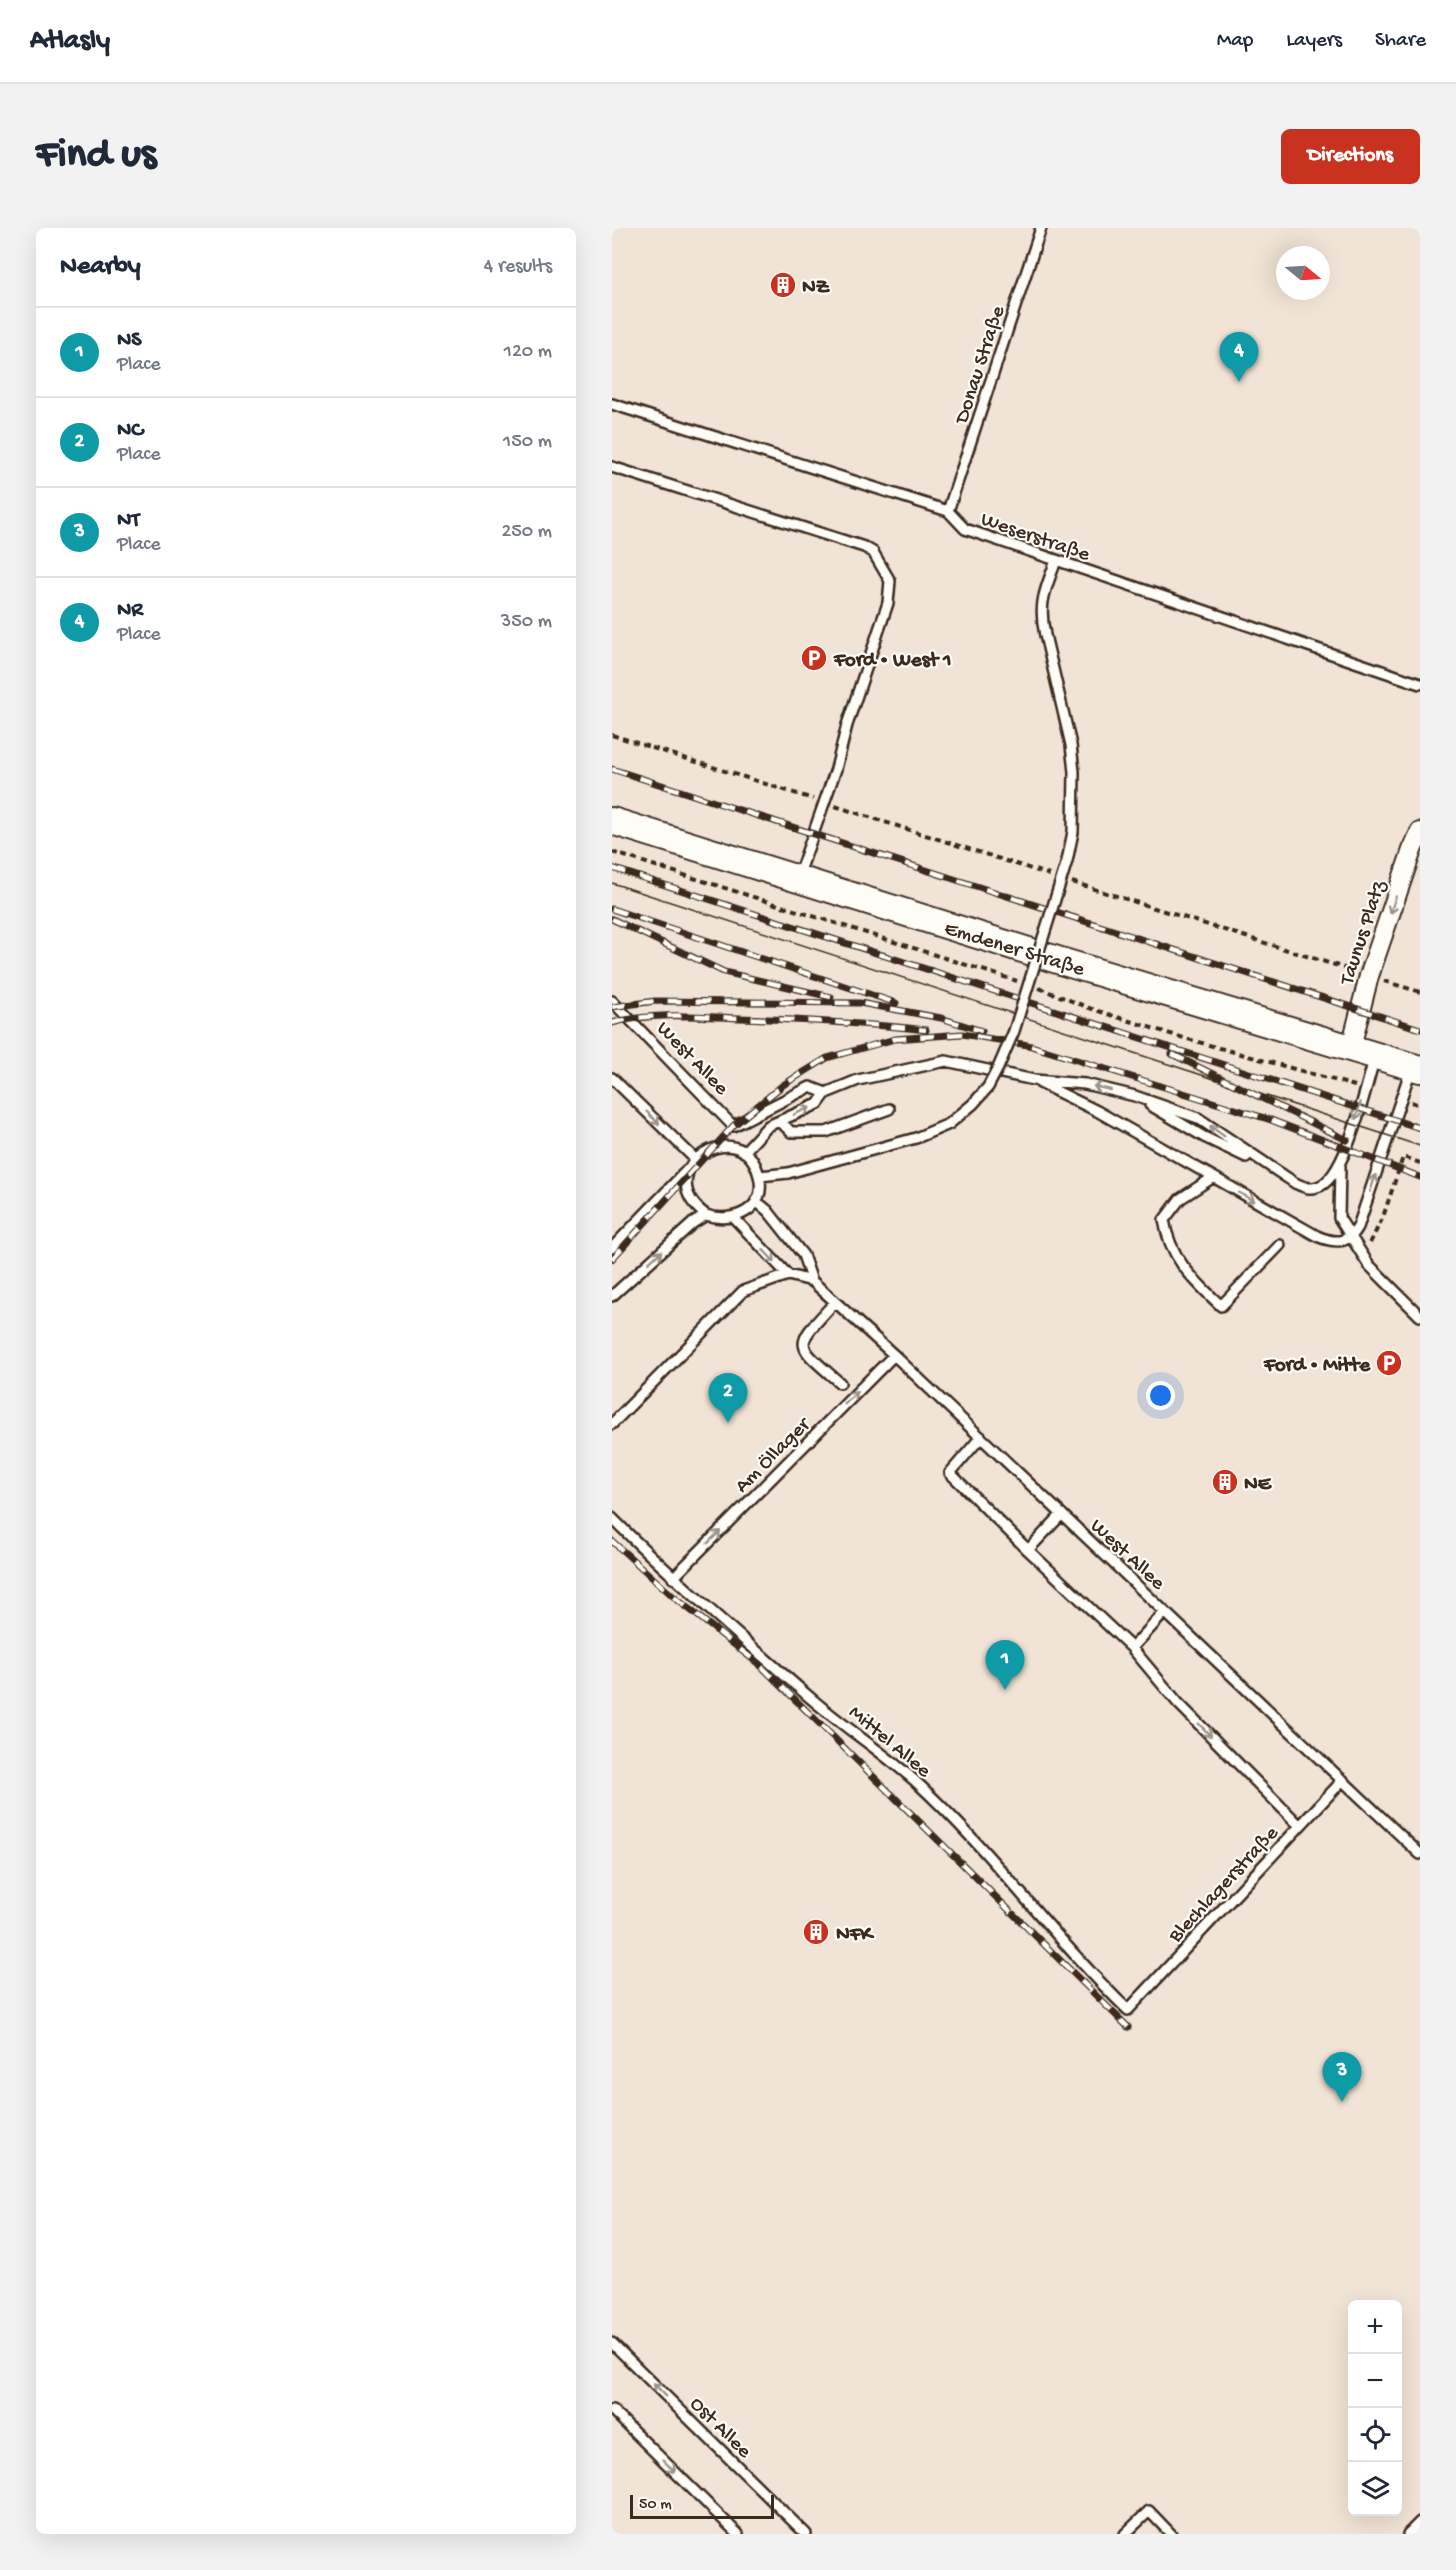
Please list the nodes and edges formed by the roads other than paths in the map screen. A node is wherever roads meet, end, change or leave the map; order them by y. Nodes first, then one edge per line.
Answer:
1 (1041, 228) edge
2 (612, 404) edge
3 (612, 467) edge
4 (948, 511) junction
5 (1056, 561) junction
6 (1420, 684) edge
7 (612, 821) edge
8 (1420, 832) edge
9 (798, 879) junction
10 (612, 1001) edge
11 (1350, 1047) junction
12 (1376, 1055) junction
13 (1416, 1068) edge
14 (612, 1078) edge
15 (1034, 1080) junction
16 (826, 1093) junction
17 (1135, 1096) junction
18 (889, 1109) dead end
19 (780, 1121) junction
20 (733, 1126) junction
21 (728, 1146) junction
22 (744, 1152) junction
23 (693, 1162) junction
24 (1340, 1167) junction
25 (1270, 1168) junction
26 (760, 1176) junction
27 (1212, 1178) junction
28 (756, 1201) junction
29 (706, 1215) junction
30 (734, 1218) junction
31 (1352, 1237) junction
32 (1280, 1245) dead end
33 (612, 1248) edge
34 (788, 1275) junction
35 (812, 1281) junction
36 (612, 1296) edge
37 (835, 1302) junction
38 (1420, 1316) edge
39 (894, 1355) junction
40 (840, 1383) dead end
41 (612, 1424) edge
42 (981, 1437) junction
43 (1062, 1514) junction
44 (612, 1518) edge
45 (1028, 1550) junction
46 (673, 1578) junction
47 (1165, 1612) junction
48 (1132, 1648) junction
49 (1343, 1780) junction
50 (1300, 1826) junction
51 (1420, 1854) edge
52 (1128, 2010) joint
53 (612, 2343) edge
54 (612, 2410) edge
55 (1420, 2522) edge
56 (738, 2534) edge
57 (806, 2534) edge
58 (1125, 2534) edge
59 (1171, 2534) edge
60 (1408, 2534) edge

1 - 4 lane, Donau Straße
2 - 4 lane, Weserstraße
3 - 9 lane
4 - 5 lane, Weserstraße
5 - 6 lane, Weserstraße
5 - 26 lane, bridge
7 - 9 street, Emdener Straße
8 -> 11 street, Taunus Platz
9 - 11 street, Emdener Straße
10 - 20 lane, West Allee
11 - 12 street, Emdener Straße
12 - 13 street, Emdener Straße
12 -> 24 lane
31 -> 13 lane
14 -> 23 lane
15 - 16 lane
17 -> 15 lane
15 - 27 lane
19 -> 16 lane
16 - 20 lane
17 - 25 lane
25 -> 17 lane
18 - 19 lane
19 - 22 lane
20 - 21 lane, West Allee
21 - 22 lane
21 - 23 lane
22 - 26 lane
23 - 29 lane
23 - 33 lane
24 - 25 lane
24 - 31 lane
26 - 28 lane
27 -> 31 lane
27 - 32 lane
28 - 30 lane
28 - 35 lane, West Allee
29 - 30 lane
36 -> 29 lane
30 -> 34 lane
31 - 38 lane
34 - 35 lane, West Allee
34 - 41 lane
35 - 37 lane, West Allee
37 - 39 lane, West Allee
37 - 40 lane
39 - 42 lane, West Allee
46 -> 39 lane, Am Öllager
42 - 43 lane, West Allee
42 - 45 lane
43 - 45 lane
43 - 47 lane, West Allee
44 - 46 lane, Mittel Allee
45 - 48 lane
46 - 52 lane, Mittel Allee
47 - 48 lane
47 - 49 lane, West Allee
48 -> 50 lane
49 - 50 lane, Blechlagerstraße
49 - 51 lane, West Allee
50 - 52 lane, Blechlagerstraße
57 -> 53 lane, Ost Allee
54 -> 56 lane
55 - 60 lane
58 - 59 lane

